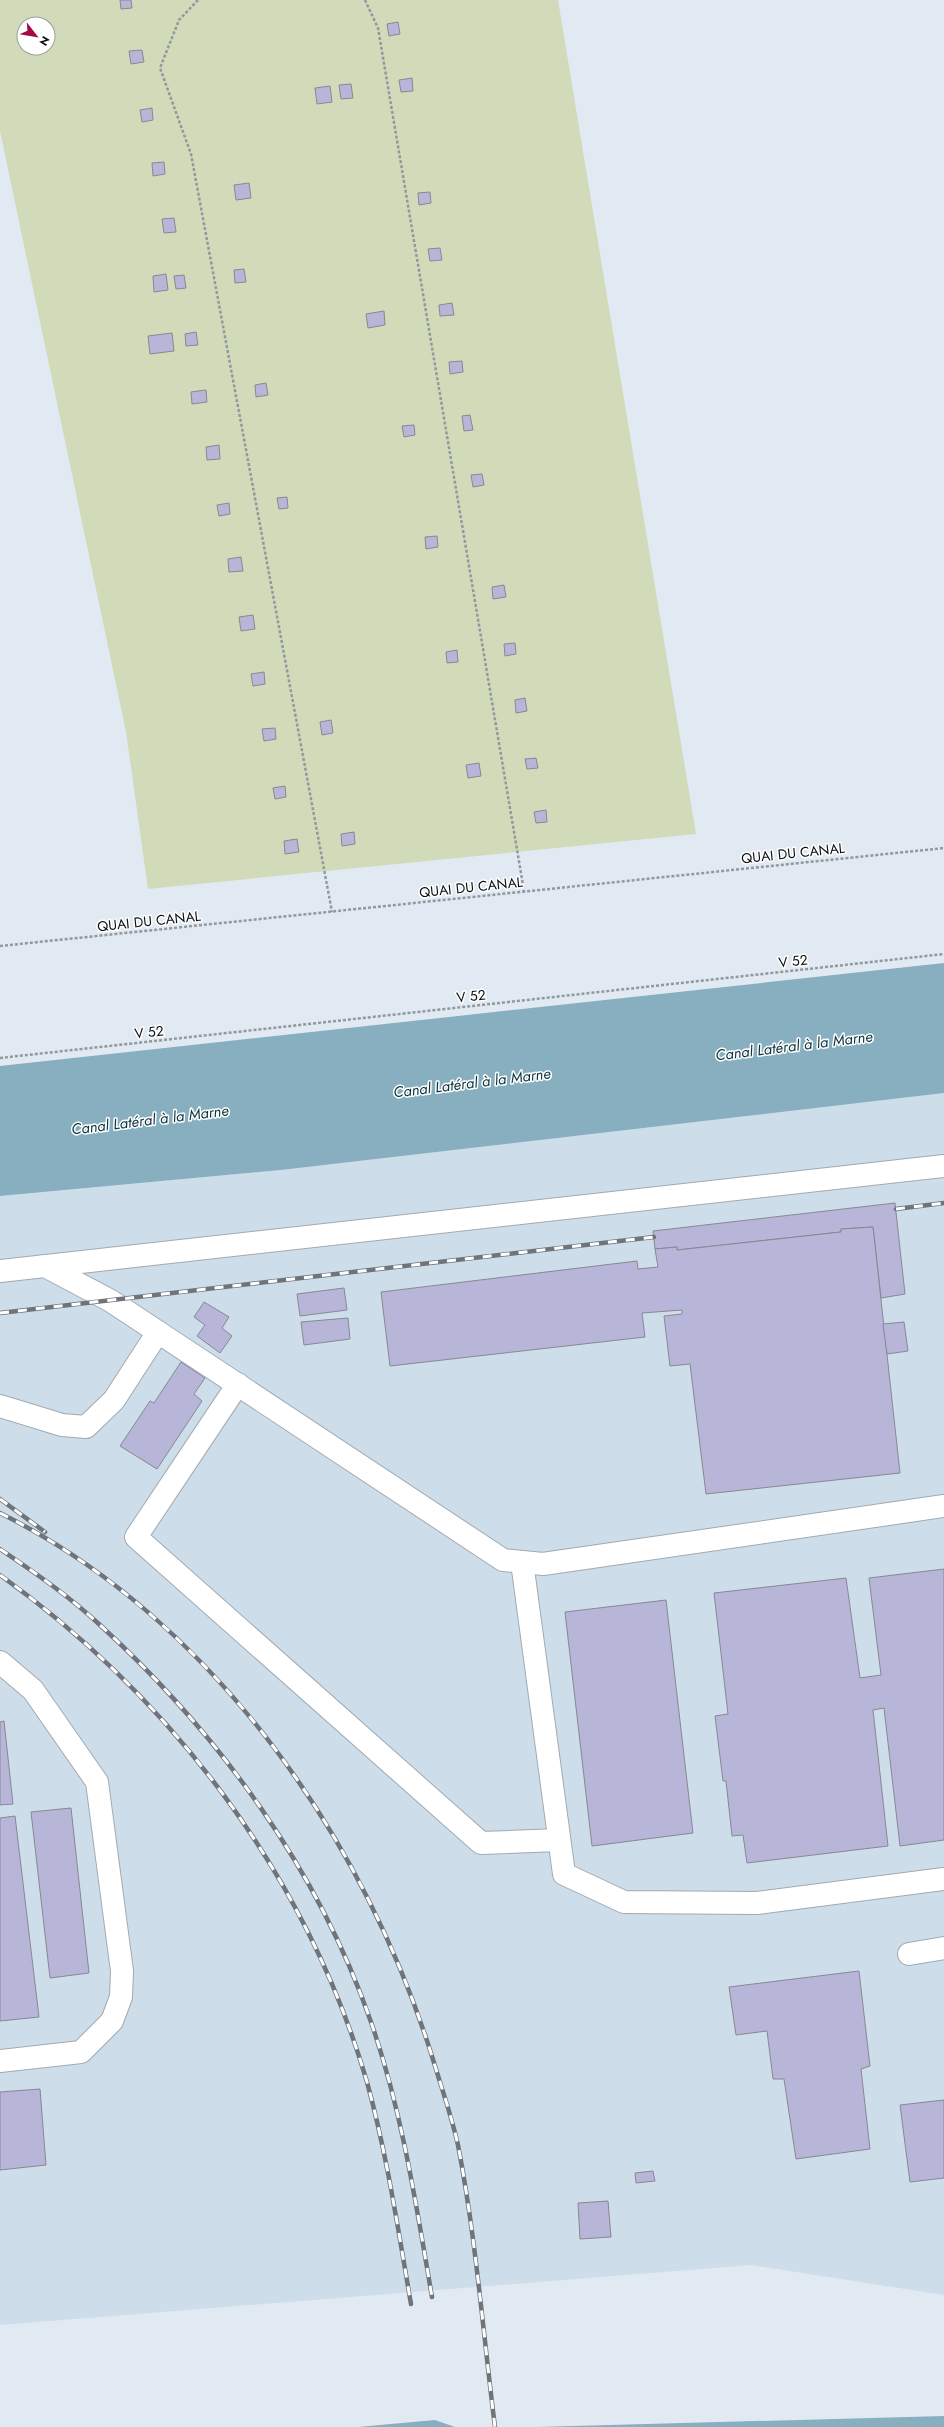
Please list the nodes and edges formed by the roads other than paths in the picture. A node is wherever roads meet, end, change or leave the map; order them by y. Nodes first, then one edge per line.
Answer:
1 (944, 1166) edge
2 (45, 1266) junction
3 (0, 1271) edge
4 (158, 1332) junction
5 (238, 1384) junction
6 (0, 1406) edge
7 (944, 1506) edge
8 (522, 1562) junction
9 (0, 1662) edge
10 (559, 1840) junction
11 (944, 1879) edge
12 (944, 1948) edge
13 (909, 1954) dead end
14 (0, 2061) edge

1 - 2 lane
2 - 3 lane
2 - 4 lane
4 - 5 lane
4 - 6 lane
5 - 8 lane
5 - 10 lane
7 - 8 lane
8 - 10 lane
9 - 14 lane
10 - 11 lane
12 - 13 lane

